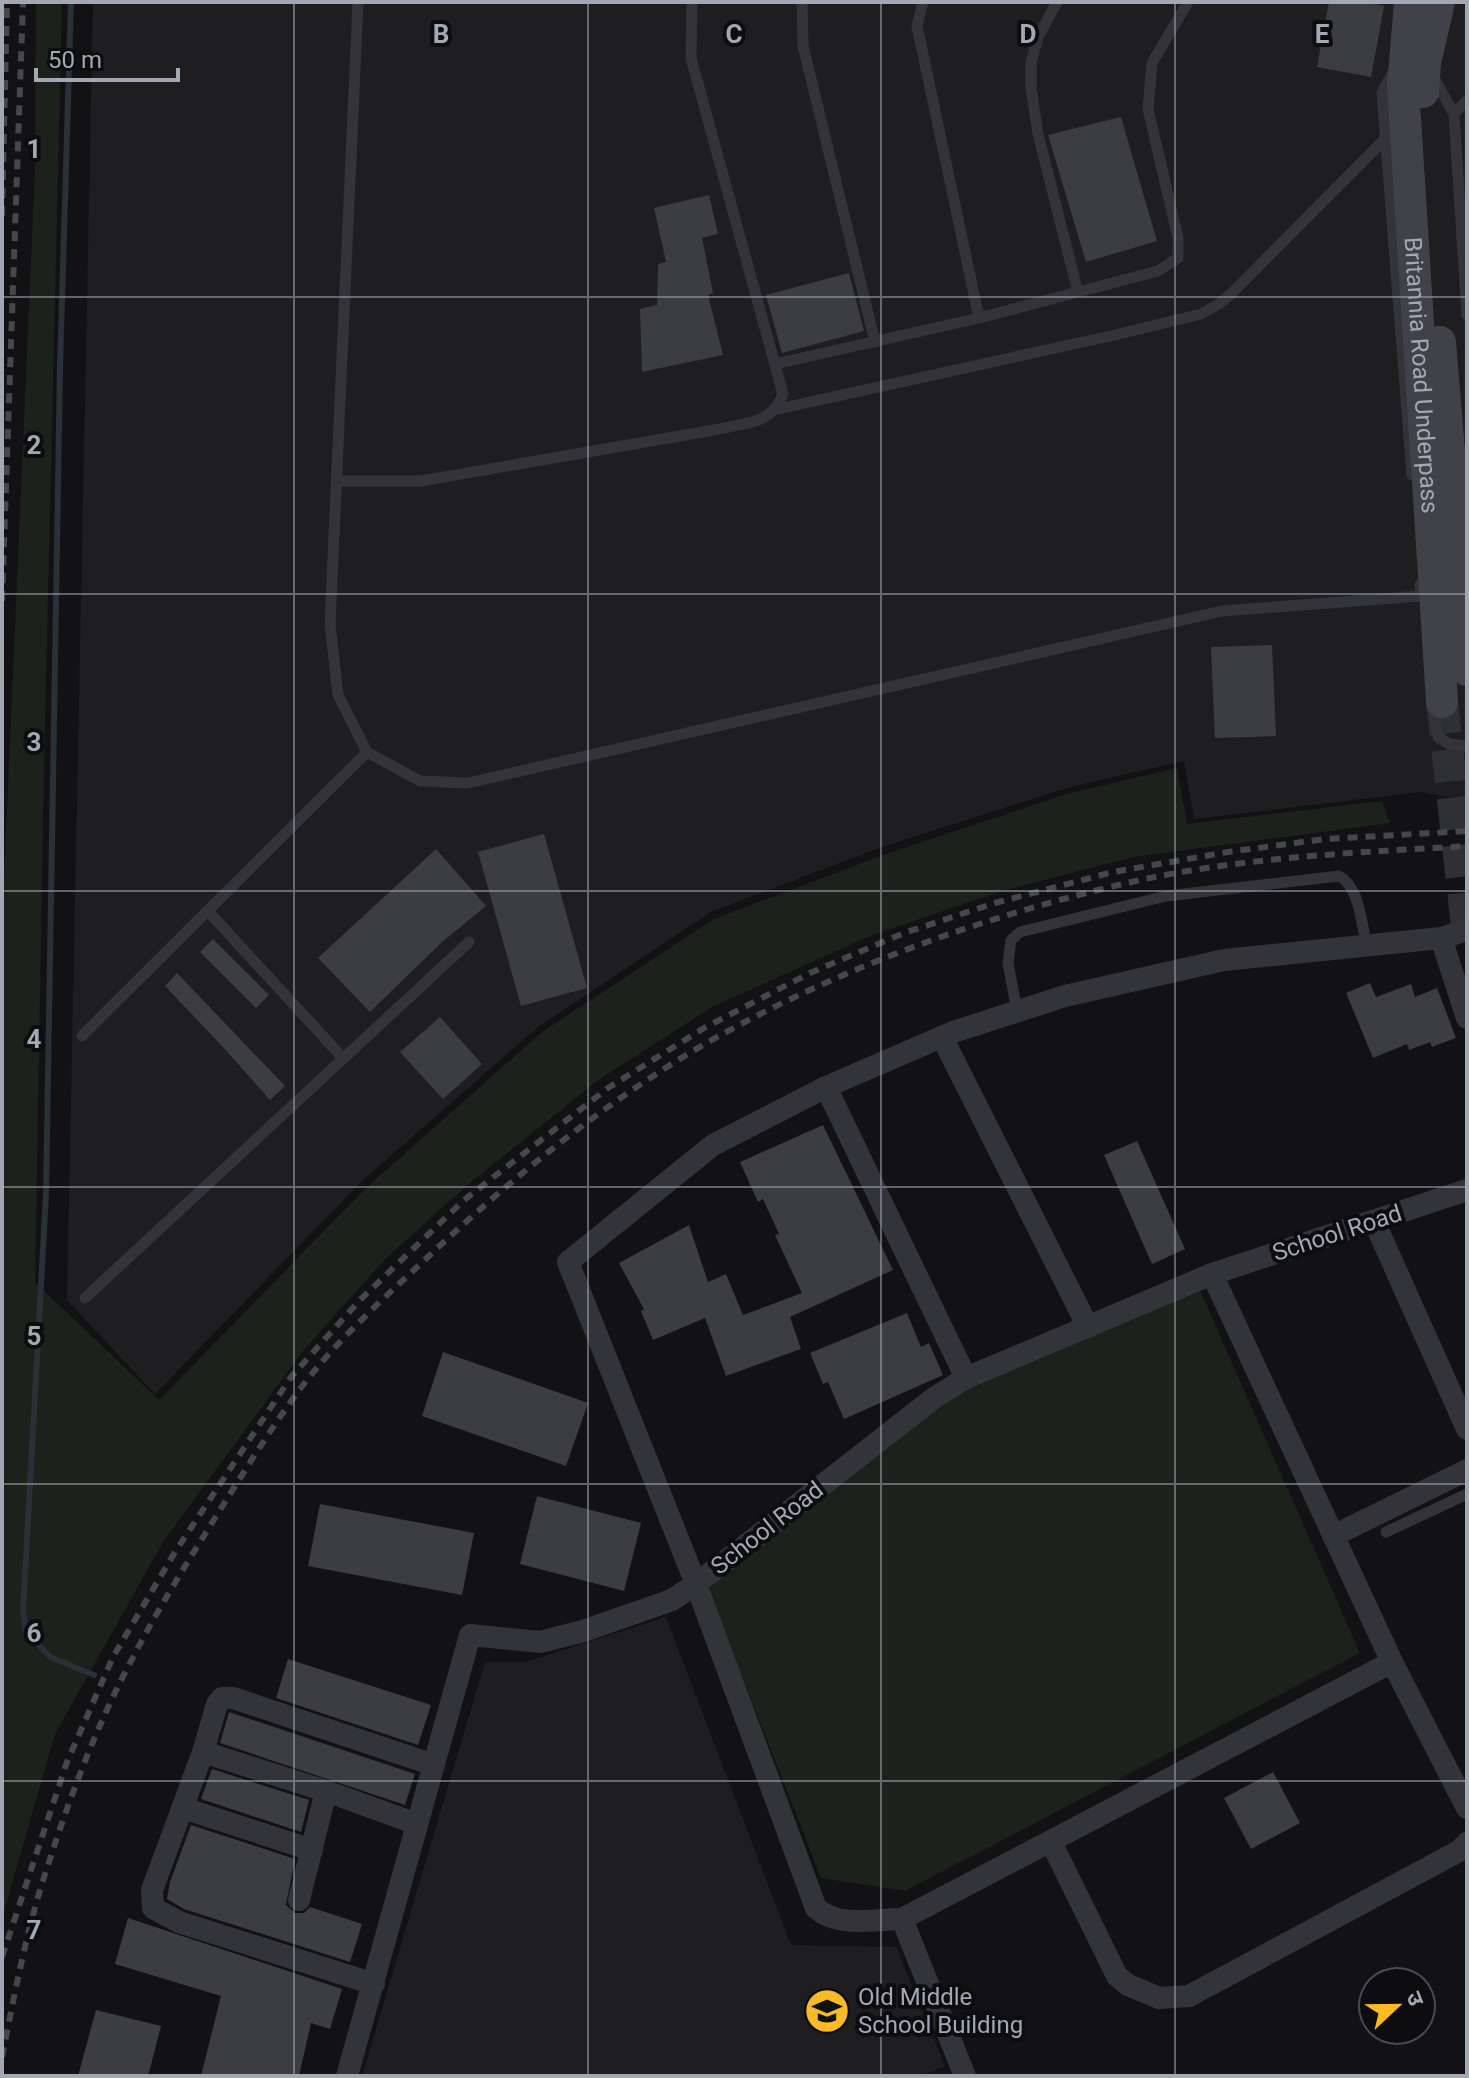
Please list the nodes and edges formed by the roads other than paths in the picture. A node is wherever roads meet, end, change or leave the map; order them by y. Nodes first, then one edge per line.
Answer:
1 (358, 2) edge
2 (692, 2) edge
3 (802, 2) edge
4 (923, 2) edge
5 (1057, 2) edge
6 (1188, 2) edge
7 (1410, 2) edge
8 (1439, 2) edge
9 (1416, 56) junction
10 (1467, 100) edge
11 (1454, 114) junction
12 (1385, 139) junction
13 (1078, 292) junction
14 (1467, 315) edge
15 (979, 318) junction
16 (875, 342) junction
17 (775, 364) junction
18 (778, 409) junction
19 (337, 481) junction
20 (1413, 485) dead end
21 (1419, 564) dead end
22 (1421, 596) junction
23 (1423, 611) dead end
24 (1425, 626) dead end
25 (1467, 670) edge
26 (1442, 702) tunnel mouth
27 (1467, 746) edge
28 (367, 752) junction
29 (208, 911) junction
30 (1467, 930) edge
31 (1441, 938) junction
32 (469, 942) dead end
33 (1367, 946) junction
34 (1017, 1011) junction
35 (1467, 1018) edge
36 (82, 1036) dead end
37 (942, 1037) junction
38 (343, 1058) junction
39 (826, 1087) junction
40 (1467, 1190) edge
41 (1374, 1221) junction
42 (1212, 1274) junction
43 (85, 1298) dead end
44 (1088, 1327) junction
45 (966, 1378) junction
46 (1467, 1429) edge
47 (1467, 1470) edge
48 (1467, 1494) edge
49 (1386, 1532) dead end
50 (1333, 1536) junction
51 (696, 1584) junction
52 (1392, 1662) junction
53 (203, 1752) junction
54 (434, 1765) junction
55 (326, 1791) junction
56 (183, 1808) junction
57 (1467, 1808) edge
58 (417, 1824) junction
59 (1051, 1842) junction
60 (1467, 1843) edge
61 (312, 1850) junction
62 (299, 1900) dead end
63 (902, 1919) junction
64 (374, 1984) junction
65 (347, 2076) edge
66 (965, 2076) edge

1 - 19 lane
2 - 17 lane
3 - 16 lane
4 - 15 lane
5 - 13 lane
6 - 13 lane
7 - 9 main road
8 - 9 main road
9 - 11 lane
9 - 12 lane
9 - 25 main road, Britannia Road Underpass
9 - 26 main road, Britannia Road Underpass
10 - 11 lane
11 - 14 lane
12 - 18 lane
12 - 20 lane
13 - 15 lane
15 - 16 lane
16 - 17 lane
17 - 18 lane
18 - 19 lane
19 - 28 lane
21 - 22 lane
22 - 23 lane
22 - 28 lane
24 - 27 lane
28 - 29 lane
29 - 36 lane
29 - 38 lane
30 - 31 street
31 - 33 street
31 - 35 street
32 - 38 lane
33 - 34 street
33 - 34 lane
34 - 37 street
37 - 39 street
37 - 44 street
38 - 43 lane
39 - 45 street
39 - 51 street
40 - 41 street, School Road
41 - 42 street, School Road
41 - 46 street
42 - 44 street, School Road
42 - 50 street
44 - 45 street, School Road
45 - 51 street, School Road
47 - 50 street
48 - 49 lane
50 - 52 street
51 - 54 street, School Road
51 - 63 street
52 - 57 street
52 - 59 street
53 - 54 street
53 - 55 street
53 - 56 street
54 - 58 street, School Road
55 - 58 street
55 - 61 street
56 - 61 street
56 - 64 street
58 - 64 street, School Road
59 - 60 street
59 - 63 street
61 - 62 street
63 - 66 street
64 - 65 street, School Road

